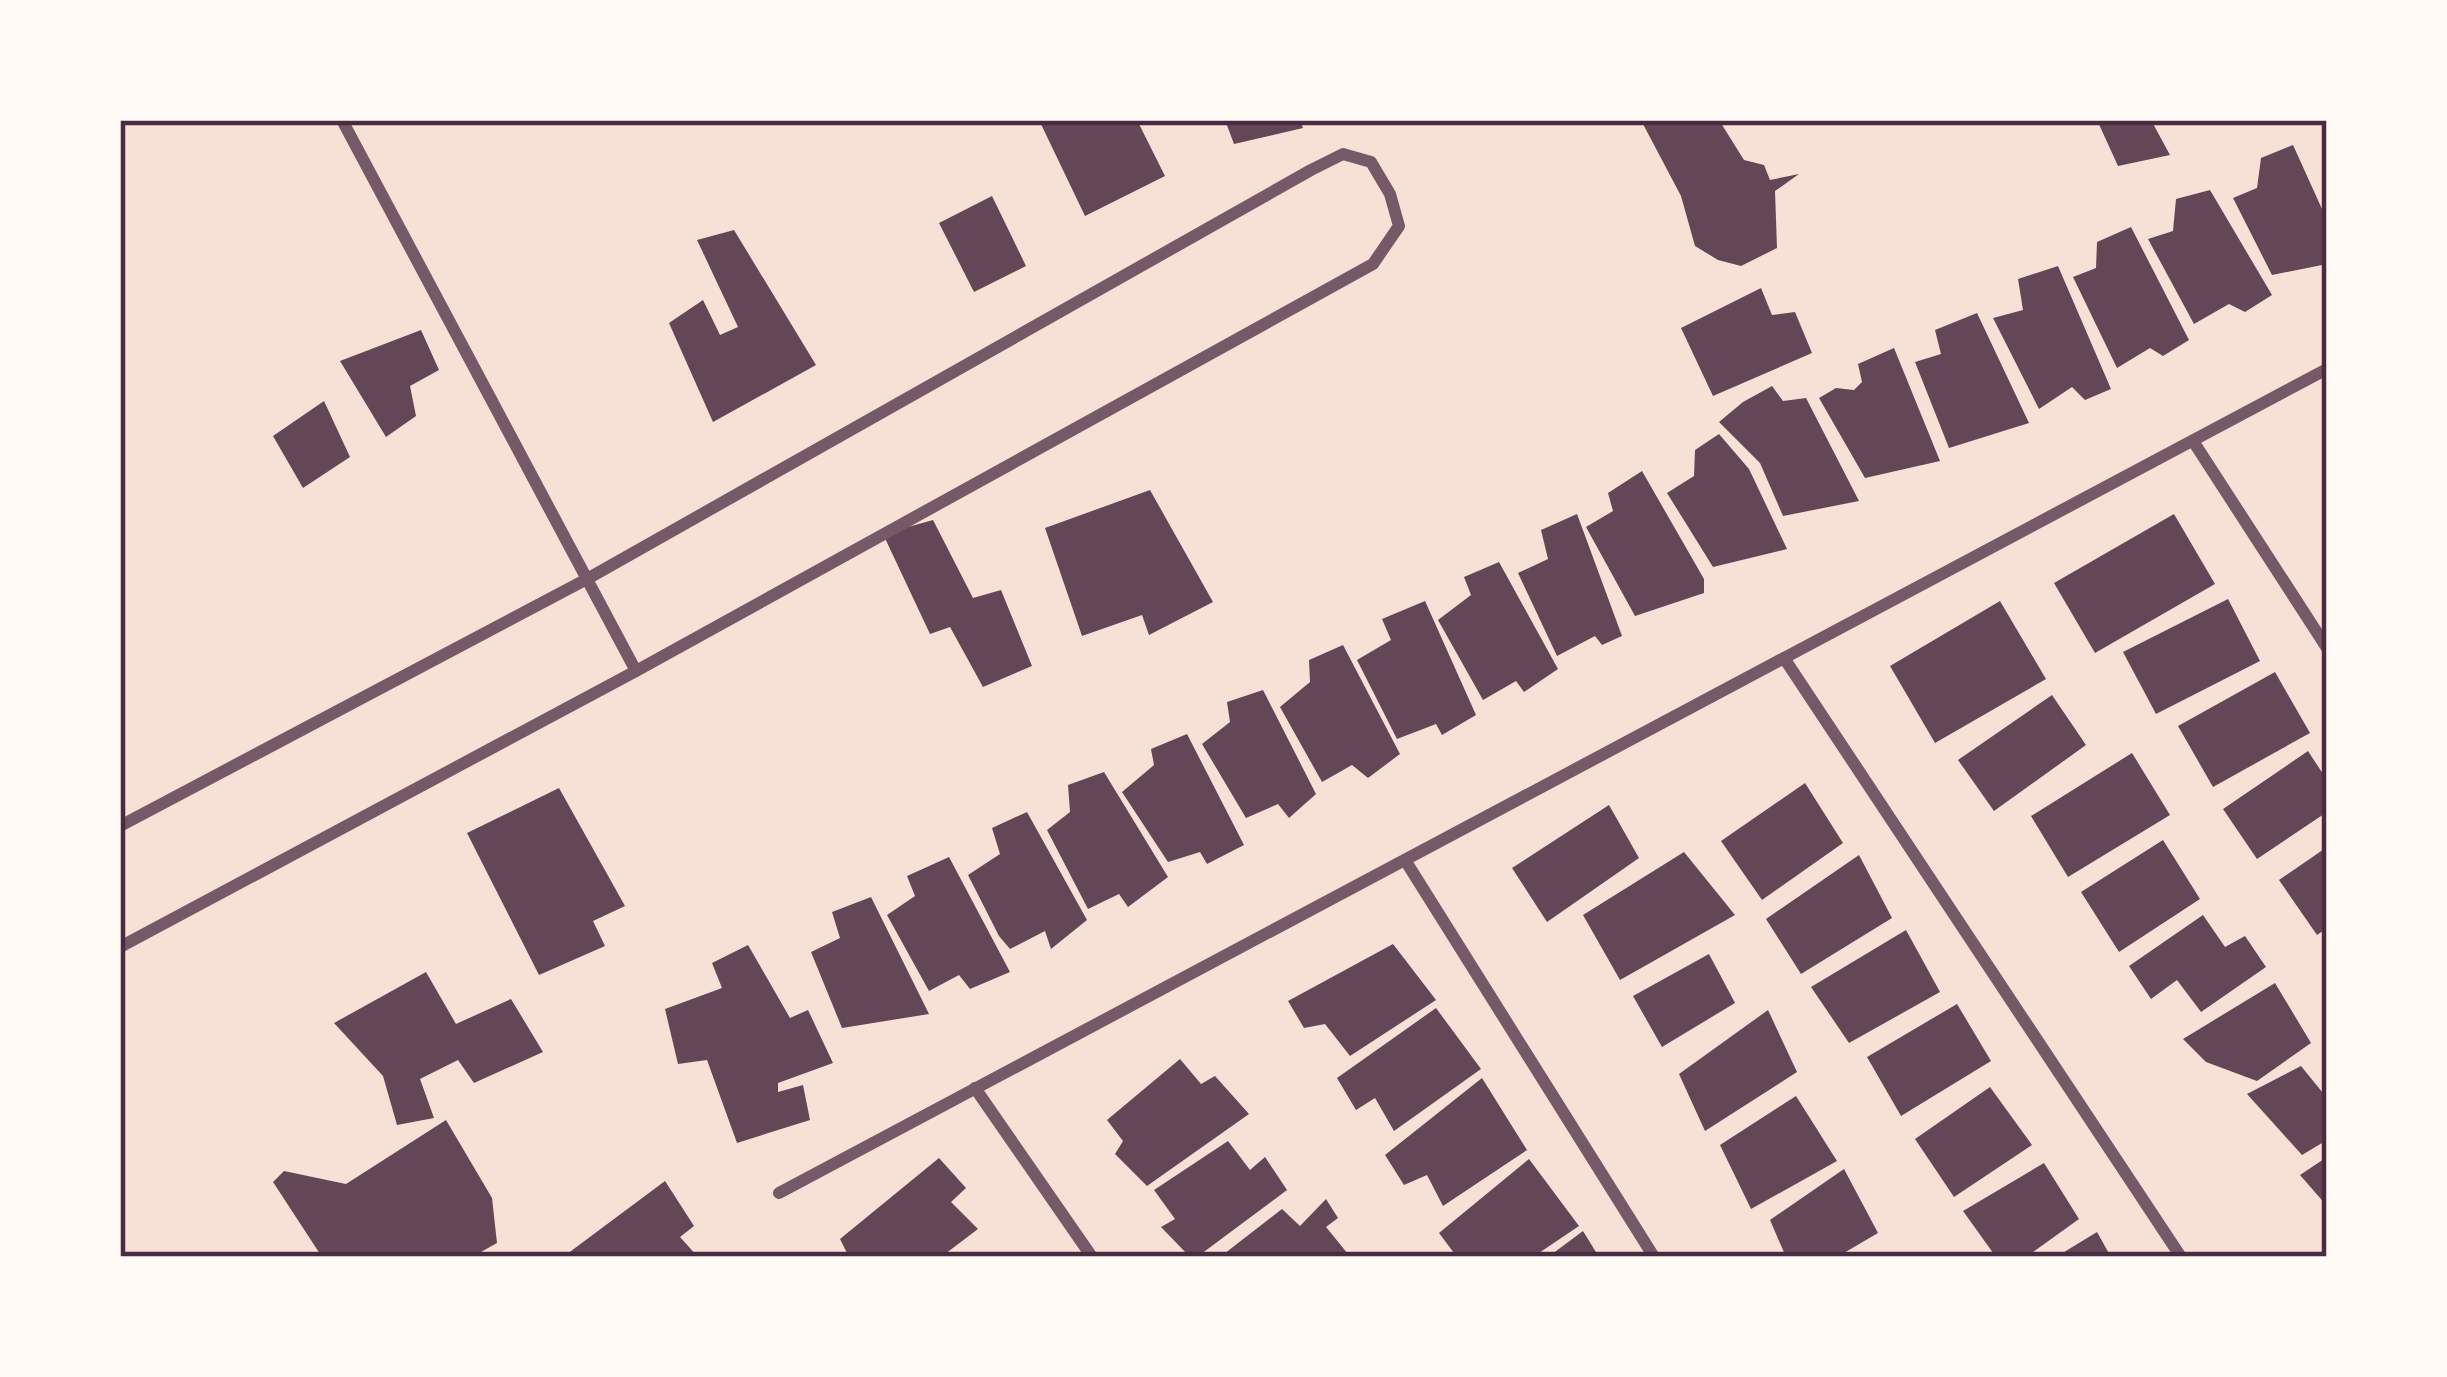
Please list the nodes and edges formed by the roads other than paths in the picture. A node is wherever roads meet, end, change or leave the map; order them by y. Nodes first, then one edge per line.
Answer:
1 (342, 120) edge
2 (2327, 369) edge
3 (2193, 440) junction
4 (587, 579) junction
5 (2327, 648) edge
6 (1784, 658) junction
7 (636, 671) junction
8 (120, 826) edge
9 (1405, 860) junction
10 (120, 947) edge
11 (975, 1088) junction
12 (779, 1193) dead end
13 (1092, 1257) edge
14 (1654, 1257) edge
15 (2181, 1257) edge

1 - 4 street
2 - 3 street
3 - 5 street
3 - 6 street
4 - 7 street
4 - 7 street
4 - 8 street
6 - 9 street
6 - 15 street
7 - 10 street
9 - 11 street
9 - 14 street
11 - 12 street
11 - 13 street

